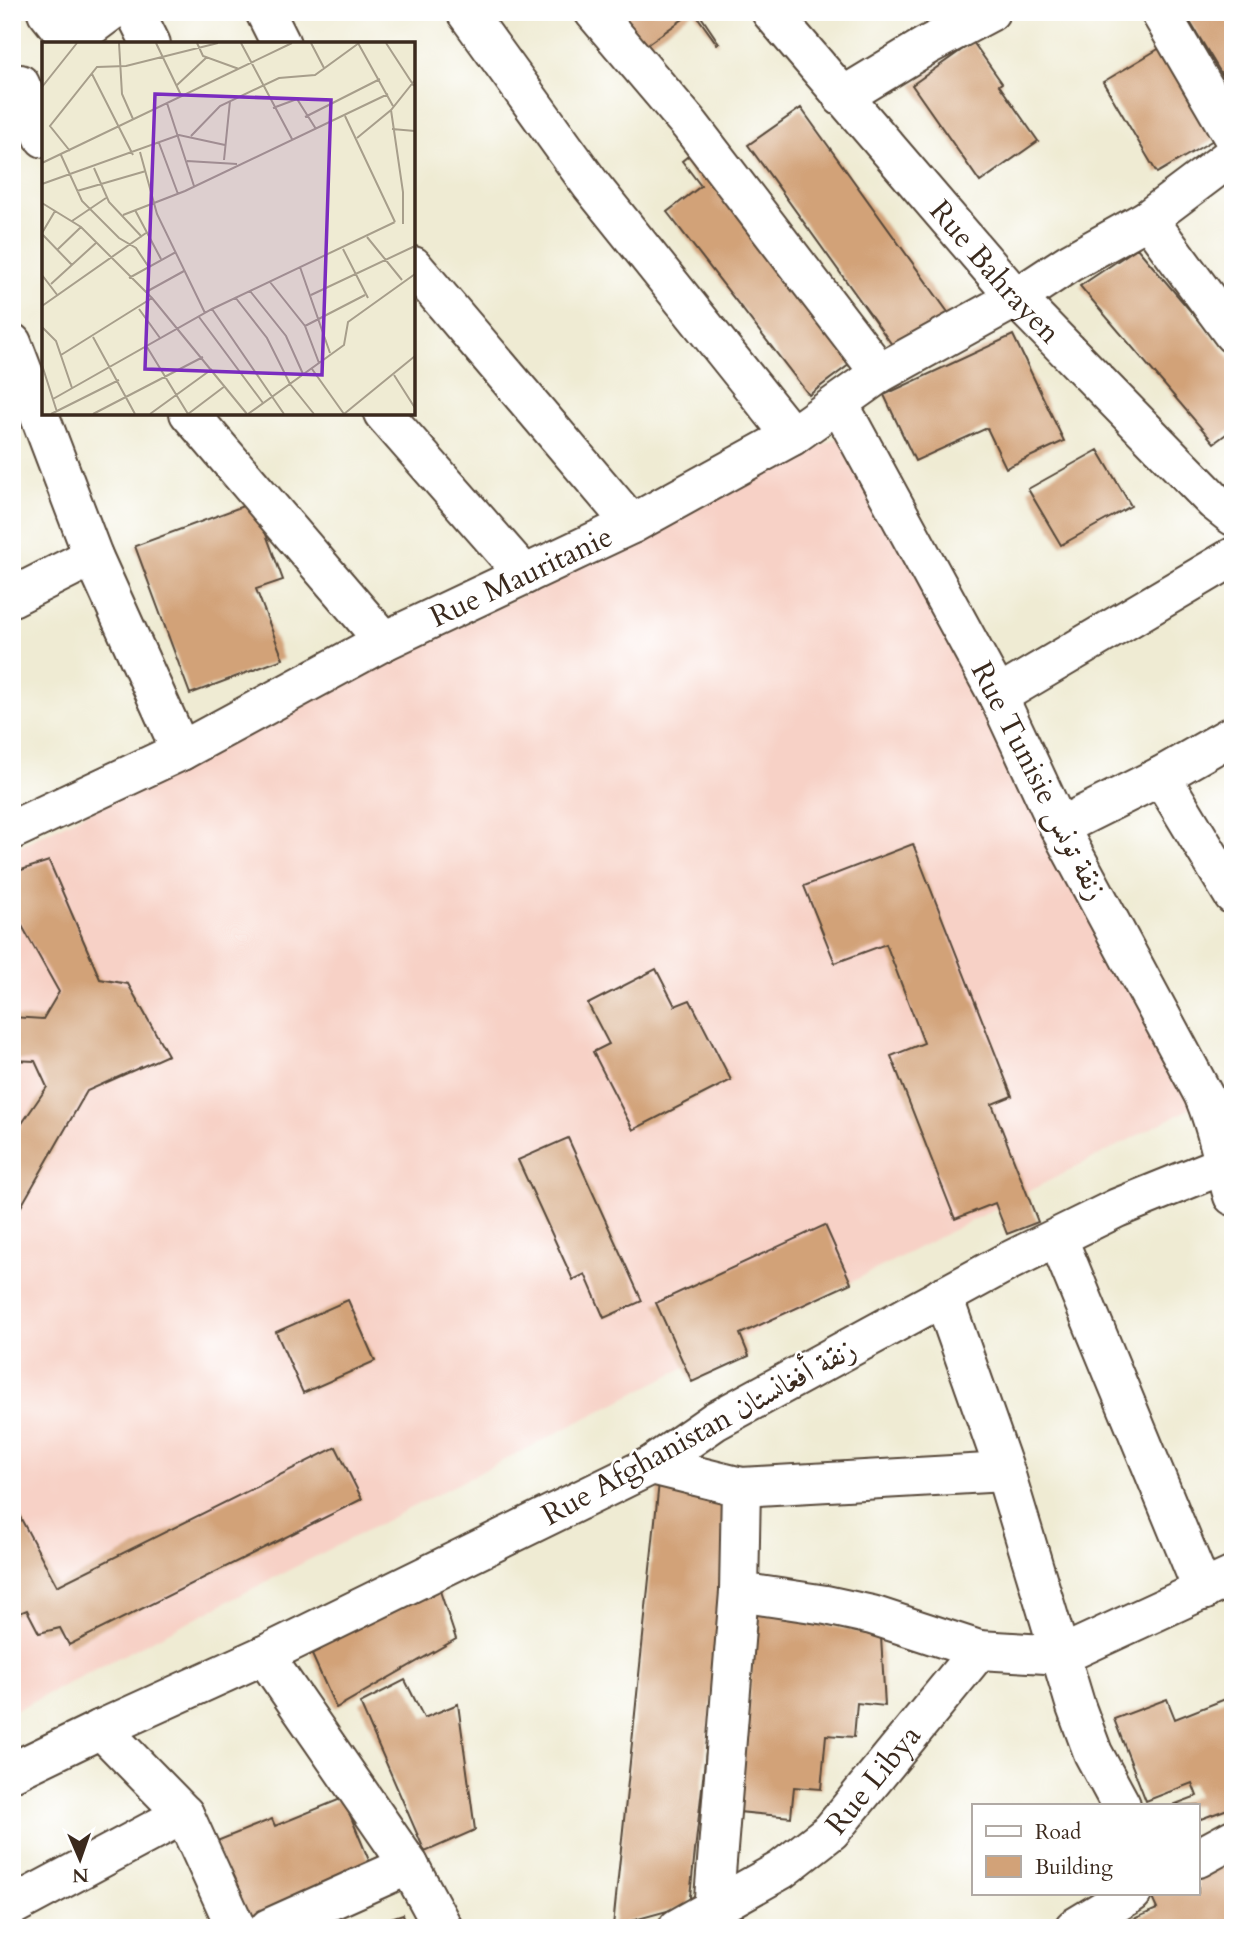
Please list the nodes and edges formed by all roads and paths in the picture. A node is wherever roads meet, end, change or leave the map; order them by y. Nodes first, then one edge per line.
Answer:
1 (110, 12) edge
2 (135, 12) edge
3 (265, 12) edge
4 (466, 12) edge
5 (594, 12) edge
6 (990, 12) edge
7 (1160, 12) edge
8 (774, 13) edge
9 (64, 42) edge
10 (150, 42) edge
11 (280, 42) edge
12 (842, 97) junction
13 (1233, 137) edge
14 (1233, 155) edge
15 (1148, 219) junction
16 (415, 268) edge
17 (1016, 298) junction
18 (1233, 334) edge
19 (12, 343) edge
20 (880, 373) junction
21 (30, 402) edge
22 (839, 404) junction
23 (191, 415) edge
24 (385, 415) edge
25 (792, 436) junction
26 (1227, 501) edge
27 (632, 524) junction
28 (93, 556) junction
29 (1233, 557) edge
30 (525, 575) junction
31 (12, 597) edge
32 (384, 641) junction
33 (998, 696) junction
34 (1233, 735) edge
35 (181, 751) junction
36 (1161, 776) junction
37 (1059, 827) junction
38 (12, 830) edge
39 (1233, 895) edge
40 (1230, 1174) edge
41 (1058, 1239) junction
42 (943, 1296) junction
43 (652, 1465) junction
44 (1005, 1472) junction
45 (741, 1487) junction
46 (1218, 1584) edge
47 (739, 1592) junction
48 (979, 1650) junction
49 (264, 1655) junction
50 (1062, 1655) junction
51 (101, 1728) junction
52 (12, 1772) edge
53 (1120, 1804) edge
54 (184, 1814) junction
55 (1233, 1839) edge
56 (1200, 1857) edge
57 (409, 1865) junction
58 (1129, 1895) edge
59 (12, 1906) edge
60 (713, 1910) junction
61 (236, 1928) edge
62 (269, 1928) edge
63 (443, 1928) edge
64 (678, 1928) edge
65 (1074, 1928) edge

1 - 9 street
2 - 10 street
3 - 11 street
4 - 25 street
5 - 20 street
6 - 12 street
7 - 13 street
8 - 12 street, Rue Bahrayen
12 - 17 street, Rue Bahrayen
14 - 15 street, Rue Mauritanie
15 - 17 street, Rue Mauritanie
15 - 18 street
16 - 27 street
17 - 20 street, Rue Mauritanie
17 - 26 street, Rue Bahrayen
19 - 21 street
20 - 22 street, Rue Mauritanie
21 - 28 street
22 - 25 street, Rue Mauritanie
22 - 33 street, Rue Tunisie زنقة تونس
23 - 32 street
24 - 30 street
25 - 27 street, Rue Mauritanie
27 - 30 street, Rue Mauritanie
28 - 31 street
28 - 35 street
29 - 33 street
30 - 32 street, Rue Mauritanie
32 - 35 street, Rue Mauritanie
33 - 37 street, Rue Tunisie زنقة تونس
34 - 36 street
35 - 38 street, Rue Mauritanie
36 - 37 street
36 - 39 street
37 - 40 street, Rue Tunisie زنقة تونس
40 - 41 street, Rue Afghanistan زنقة أفغانستان
41 - 42 street, Rue Afghanistan زنقة أفغانستان
41 - 46 street
42 - 43 street, Rue Afghanistan زنقة أفغانستان
42 - 44 street
43 - 45 street
43 - 49 street, Rue Afghanistan زنقة أفغانستان
44 - 45 street
44 - 50 street
45 - 47 street
46 - 50 street
47 - 48 street
47 - 60 street
48 - 50 street
48 - 60 street, Rue Libya
49 - 51 street, Rue Afghanistan زنقة أفغانستان
49 - 57 street
50 - 53 street
51 - 52 street, Rue Afghanistan زنقة أفغانستان
51 - 54 street
54 - 59 street
54 - 61 street
55 - 56 street
57 - 62 street
57 - 63 street
58 - 65 street
60 - 64 street, Rue Libya

